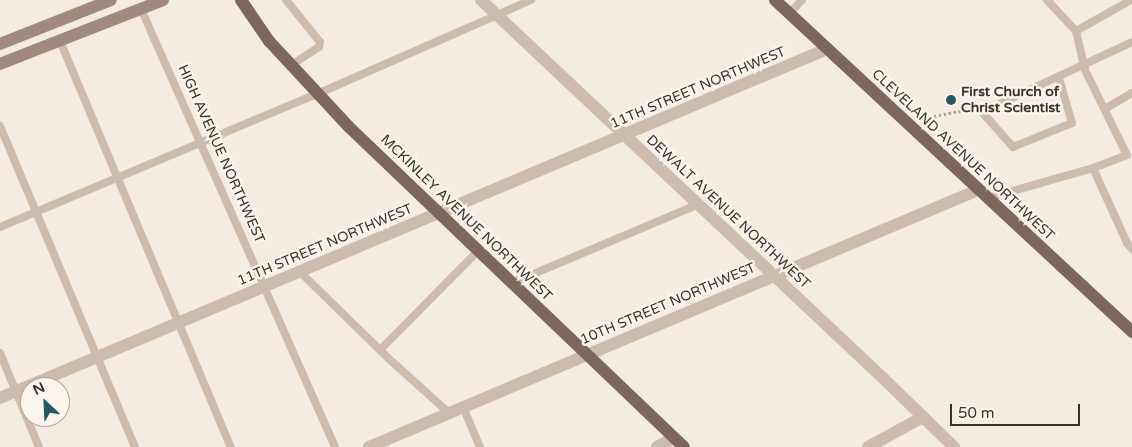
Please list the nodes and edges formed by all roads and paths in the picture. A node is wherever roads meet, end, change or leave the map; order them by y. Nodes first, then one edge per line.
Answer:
1 (164, 0) edge
2 (286, 0) edge
3 (481, 0) edge
4 (531, 0) edge
5 (775, 0) edge
6 (802, 0) edge
7 (1047, 0) edge
8 (1131, 0) edge
9 (104, 1) edge
10 (244, 1) edge
11 (141, 9) junction
12 (496, 14) junction
13 (789, 14) junction
14 (1076, 31) junction
15 (60, 41) junction
16 (1132, 42) edge
17 (0, 44) edge
18 (827, 49) junction
19 (0, 64) edge
20 (290, 66) junction
21 (1084, 66) junction
22 (1059, 78) junction
23 (1132, 93) edge
24 (317, 94) junction
25 (1105, 109) junction
26 (982, 112) junction
27 (0, 126) edge
28 (911, 127) junction
29 (624, 136) junction
30 (199, 143) junction
31 (1130, 153) edge
32 (1093, 168) junction
33 (117, 178) junction
34 (983, 194) junction
35 (699, 204) junction
36 (36, 212) junction
37 (439, 214) junction
38 (0, 227) edge
39 (1132, 248) edge
40 (478, 251) junction
41 (299, 271) junction
42 (774, 275) junction
43 (512, 283) junction
44 (263, 286) junction
45 (178, 323) junction
46 (1132, 332) edge
47 (380, 350) junction
48 (0, 353) edge
49 (587, 354) junction
50 (96, 357) junction
51 (16, 391) junction
52 (0, 398) edge
53 (463, 407) junction
54 (449, 413) junction
55 (923, 417) junction
56 (679, 443) edge
57 (39, 447) edge
58 (135, 447) edge
59 (231, 447) edge
60 (335, 447) edge
61 (369, 447) edge
62 (480, 447) edge
63 (657, 447) edge
64 (868, 447) edge
65 (954, 447) edge

1 - 11 main road
2 - 20 lane
3 - 12 street, DEWALT AVENUE NORTHWEST
4 - 12 lane
5 - 13 main road, CLEVELAND AVENUE NORTHWEST
6 - 13 lane
7 - 14 lane
8 - 14 lane
9 - 17 main road
10 - 20 main road, MCKINLEY AVENUE NORTHWEST
11 - 15 main road
11 - 30 lane, HIGH AVENUE NORTHWEST
12 - 24 lane
12 - 29 street, DEWALT AVENUE NORTHWEST
13 - 18 main road, CLEVELAND AVENUE NORTHWEST
14 - 21 lane
15 - 19 main road
15 - 33 lane
16 - 21 lane
18 - 28 main road, CLEVELAND AVENUE NORTHWEST
18 - 29 street, 11TH STREET NORTHWEST
20 - 24 main road, MCKINLEY AVENUE NORTHWEST
21 - 22 lane
21 - 25 lane
22 - 26 lane
22 - 26 lane
23 - 25 lane
24 - 30 lane
24 - 37 main road, MCKINLEY AVENUE NORTHWEST
25 - 31 lane
26 - 28 path
27 - 36 lane
28 - 34 main road, CLEVELAND AVENUE NORTHWEST
29 - 35 street, DEWALT AVENUE NORTHWEST
29 - 37 street, 11TH STREET NORTHWEST
30 - 33 lane
30 - 44 lane, HIGH AVENUE NORTHWEST
31 - 32 lane
32 - 34 lane
32 - 39 lane
33 - 36 lane
33 - 45 lane
34 - 42 street, 10TH STREET NORTHWEST
34 - 46 main road, CLEVELAND AVENUE NORTHWEST
35 - 42 street, DEWALT AVENUE NORTHWEST
35 - 43 lane
36 - 38 lane
36 - 50 lane
37 - 40 main road, MCKINLEY AVENUE NORTHWEST
37 - 41 street, 11TH STREET NORTHWEST
40 - 43 main road, MCKINLEY AVENUE NORTHWEST
40 - 47 lane
41 - 44 street, 11TH STREET NORTHWEST
41 - 47 lane
42 - 49 street, 10TH STREET NORTHWEST
42 - 55 street, DEWALT AVENUE NORTHWEST
43 - 49 main road, MCKINLEY AVENUE NORTHWEST
44 - 45 street, 11TH STREET NORTHWEST
44 - 60 lane, HIGH AVENUE NORTHWEST
45 - 50 street, 11TH STREET NORTHWEST
45 - 59 lane
47 - 54 lane
48 - 51 lane
49 - 53 street, 10TH STREET NORTHWEST
49 - 56 main road, MCKINLEY AVENUE NORTHWEST
50 - 51 street, 11TH STREET NORTHWEST
50 - 58 lane
51 - 52 street, 11TH STREET NORTHWEST
51 - 57 lane
53 - 54 street, 10TH STREET NORTHWEST
53 - 62 lane
54 - 61 street, 10TH STREET NORTHWEST
55 - 64 street
55 - 65 street, DEWALT AVENUE NORTHWEST
56 - 63 street

